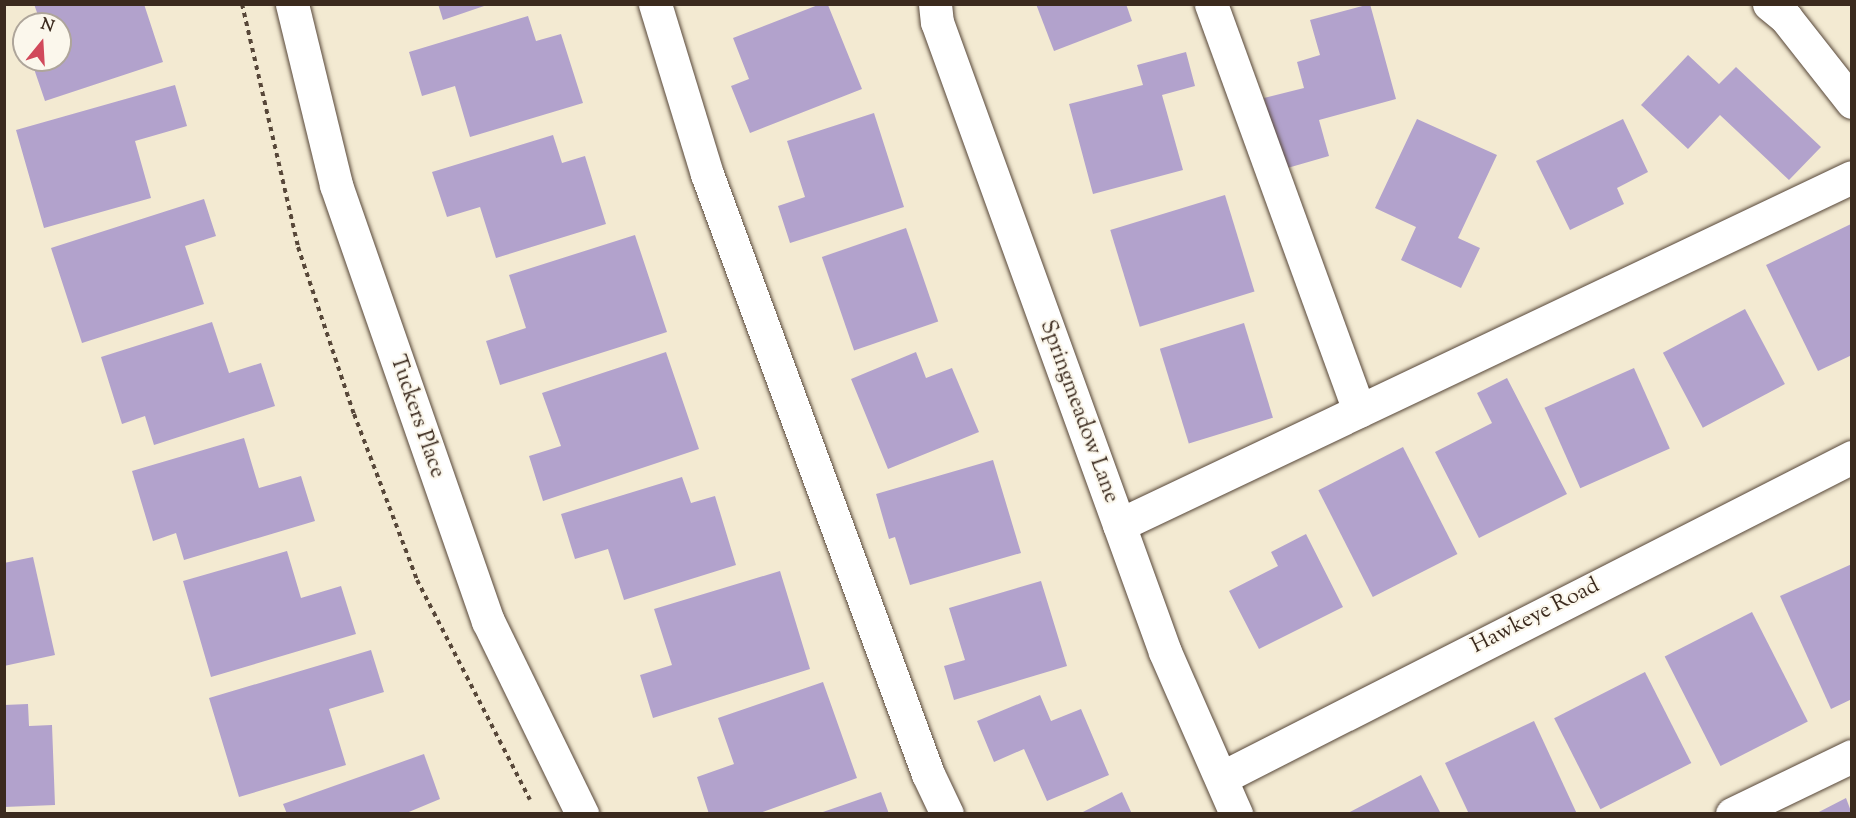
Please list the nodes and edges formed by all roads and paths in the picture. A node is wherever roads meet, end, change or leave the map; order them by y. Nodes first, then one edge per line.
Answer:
1 (242, 4) edge
2 (292, 4) edge
3 (655, 4) edge
4 (935, 4) edge
5 (1211, 4) edge
6 (1769, 4) edge
7 (1851, 102) edge
8 (1851, 177) edge
9 (1359, 411) junction
10 (1851, 457) edge
11 (1119, 525) junction
12 (1851, 756) edge
13 (1221, 778) junction
14 (532, 803) dead end
15 (582, 813) edge
16 (947, 813) edge
17 (1236, 813) edge
18 (1732, 813) edge

1 - 14 path
2 - 15 street, Tuckers Place
3 - 16 street
4 - 11 street, Springmeadow Lane
5 - 9 street
6 - 7 street
8 - 9 street
9 - 11 street
10 - 13 street, Hawkeye Road
11 - 13 street, Springmeadow Lane
12 - 18 street
13 - 17 street, Springmeadow Lane

